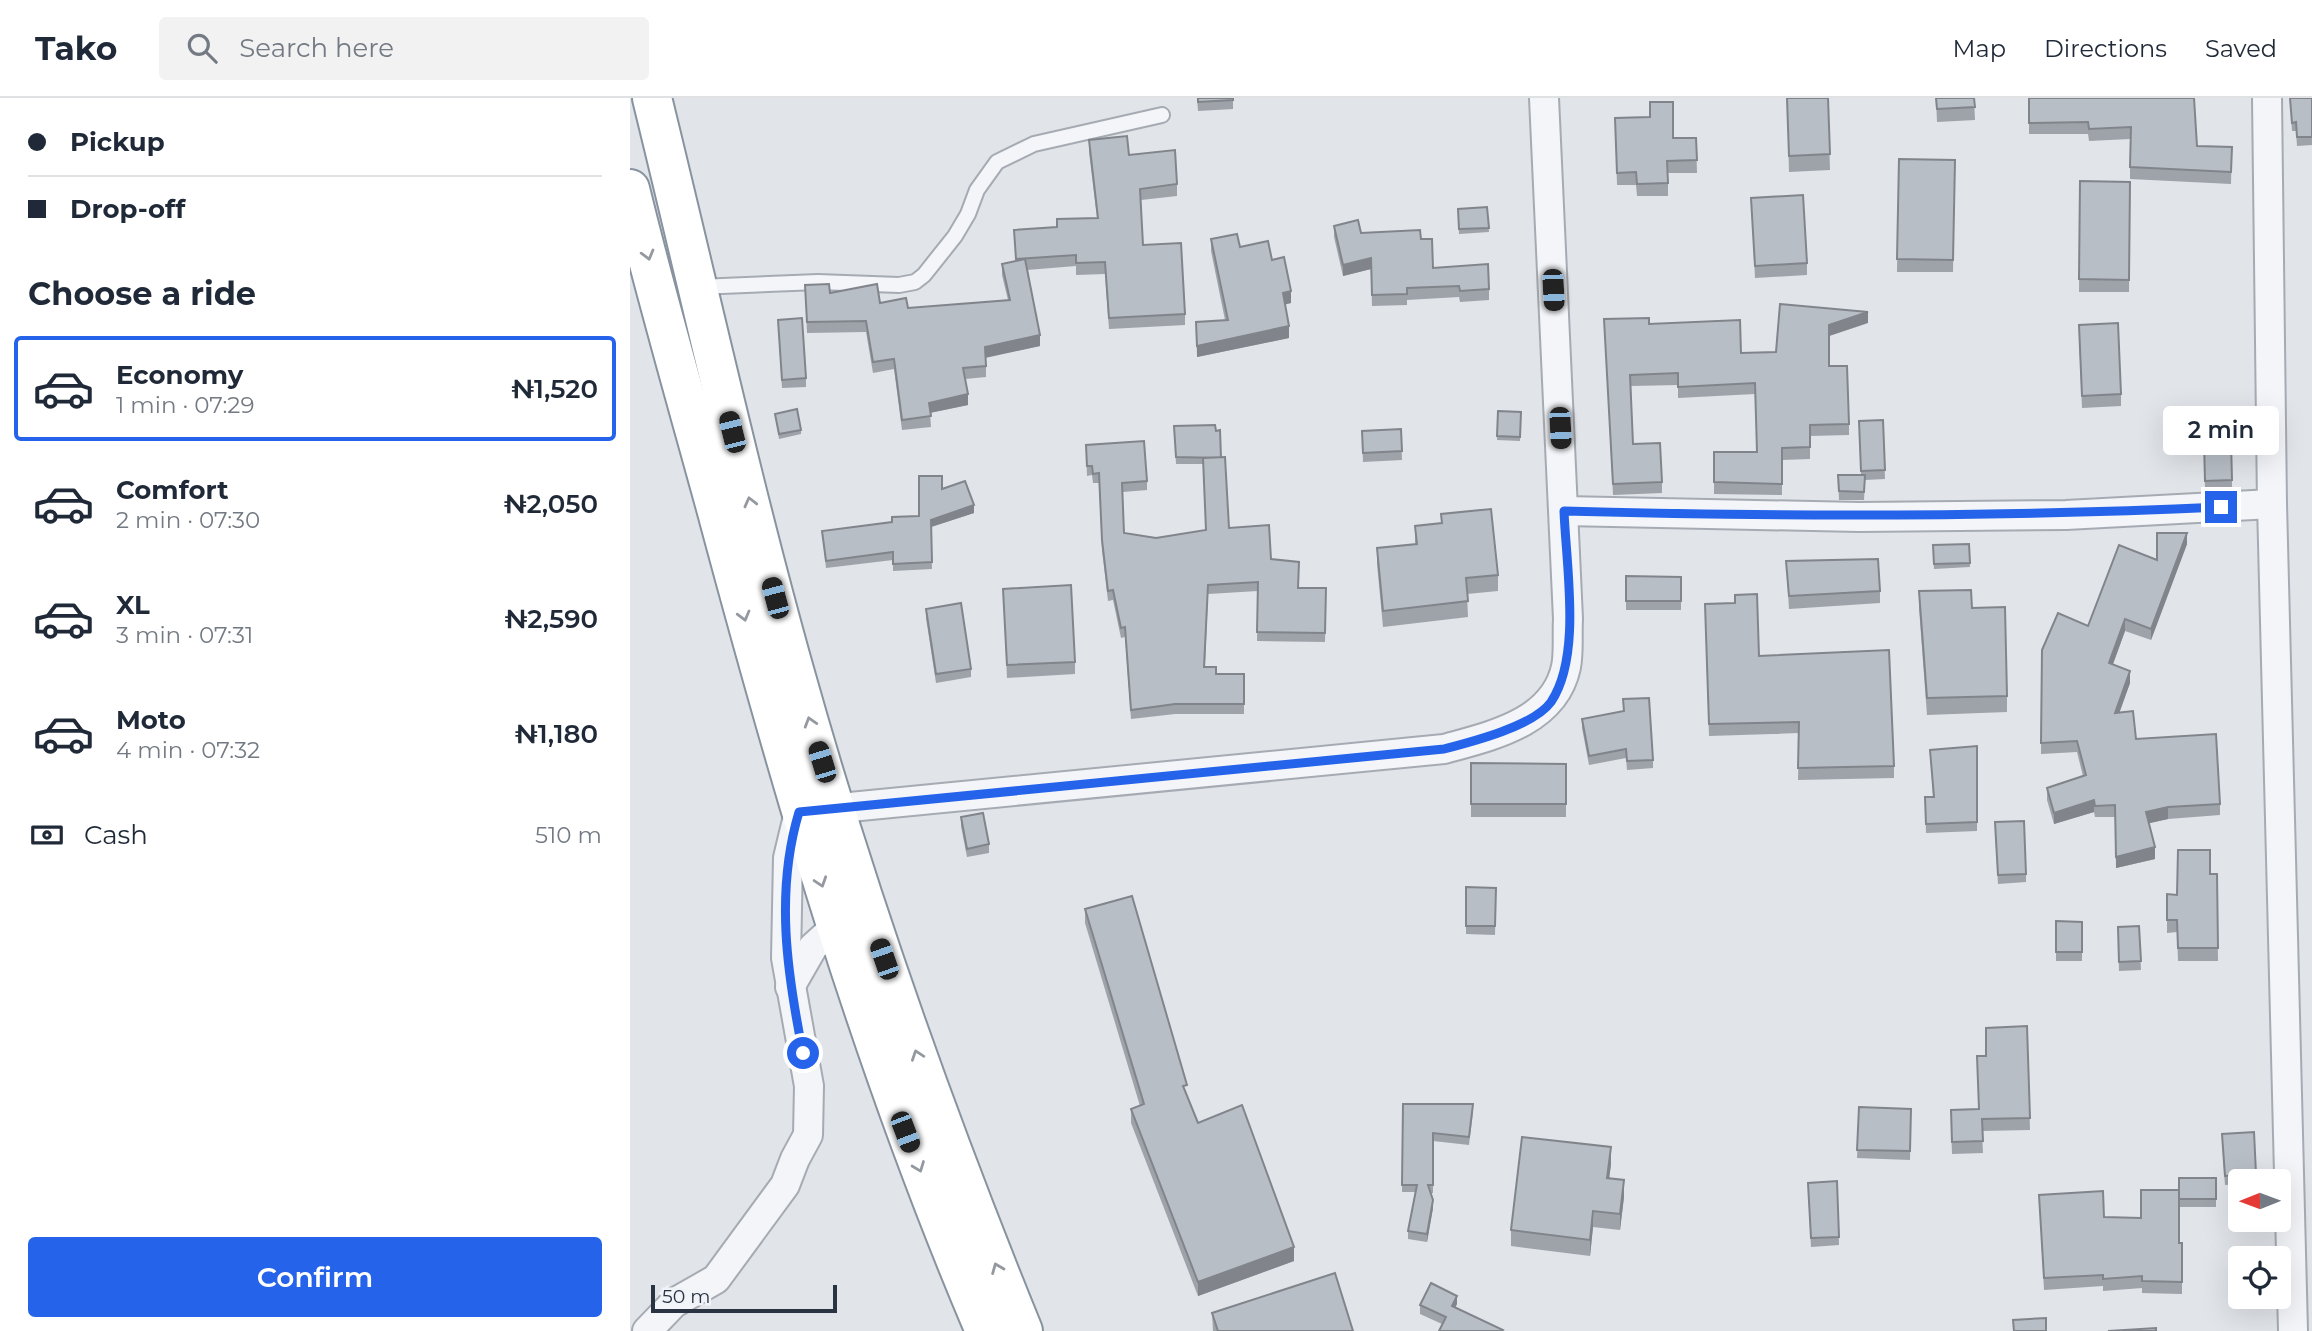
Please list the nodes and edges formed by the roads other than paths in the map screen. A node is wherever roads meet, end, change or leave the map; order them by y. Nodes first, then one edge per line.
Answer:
1 (652, 98) edge
2 (1544, 98) edge
3 (2267, 98) edge
4 (1162, 115) dead end
5 (674, 190) junction
6 (630, 191) edge
7 (696, 287) junction
8 (2272, 504) junction
9 (1564, 511) junction
10 (746, 555) junction
11 (817, 810) junction
12 (835, 927) junction
13 (790, 987) junction
14 (647, 1331) edge
15 (985, 1331) edge
16 (1023, 1331) edge
17 (2293, 1331) edge

1 - 5 highway
2 - 9 street
3 - 8 street
4 - 7 lane
5 - 6 street
5 - 7 highway
6 -> 10 highway
10 -> 7 highway
8 - 9 street
8 - 17 street
9 - 11 street
10 - 11 highway
11 -> 12 highway
11 - 13 street
16 -> 11 highway
12 - 13 street
12 -> 15 highway
13 - 14 street

